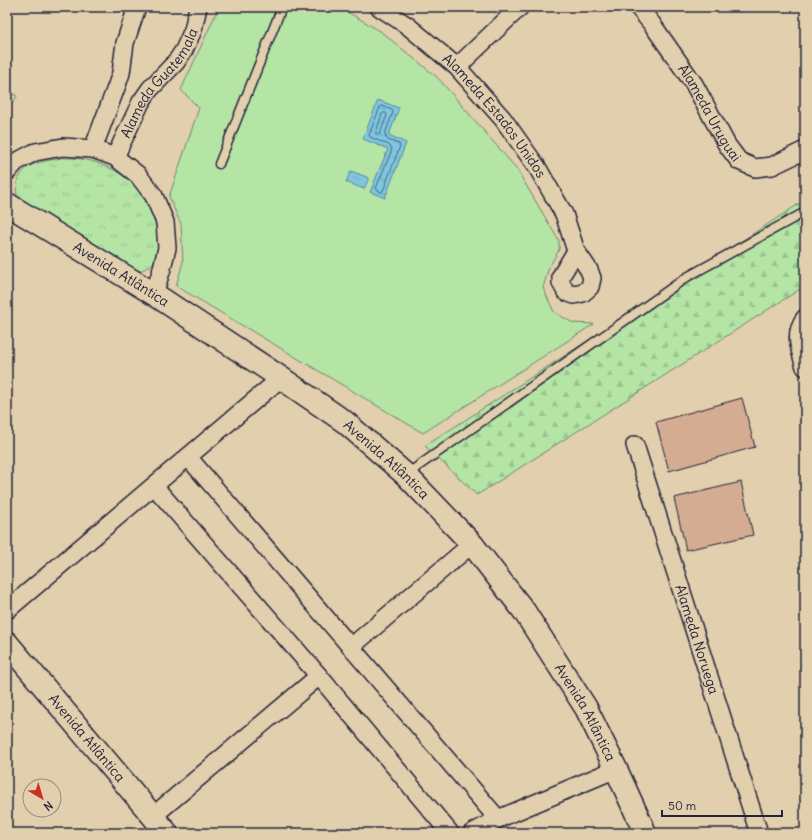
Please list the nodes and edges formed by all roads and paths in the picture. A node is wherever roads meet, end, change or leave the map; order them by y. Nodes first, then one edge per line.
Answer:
1 (137, 7) edge
2 (198, 7) edge
3 (282, 7) edge
4 (379, 7) edge
5 (520, 7) edge
6 (638, 7) edge
7 (457, 67) junction
8 (93, 149) junction
9 (805, 150) edge
10 (116, 157) junction
11 (219, 164) dead end
12 (7, 172) edge
13 (7, 204) edge
14 (805, 212) edge
15 (576, 251) dead end
16 (154, 294) junction
17 (805, 318) edge
18 (805, 367) edge
19 (281, 378) junction
20 (635, 445) dead end
21 (188, 457) junction
22 (406, 475) junction
23 (154, 486) junction
24 (472, 544) junction
25 (7, 610) edge
26 (7, 643) edge
27 (351, 648) junction
28 (318, 676) junction
29 (616, 769) junction
30 (152, 816) junction
31 (498, 819) junction
32 (167, 833) edge
33 (450, 833) edge
34 (472, 833) edge
35 (644, 833) edge
36 (759, 833) edge

1 - 8 street, Alameda Guatemala
2 - 10 street, Alameda Guatemala
3 - 11 lane
4 - 7 street, Alameda Estados Unidos
5 - 7 street
6 - 9 street, Alameda Uruguai
7 - 15 street, Alameda Estados Unidos
8 - 10 street
8 - 12 street
10 - 16 street
13 - 16 street, Avenida Atlântica
14 - 22 lane
16 - 19 street, Avenida Atlântica
17 - 18 street
19 - 21 street
19 - 22 street, Avenida Atlântica
20 - 36 street, Alameda Noruega
21 - 23 street
21 - 27 street
22 - 24 street, Avenida Atlântica
23 - 25 street
23 - 28 street
24 - 27 street
24 - 29 street, Avenida Atlântica
26 - 30 street, Avenida Atlântica
27 - 31 street
28 - 30 street
28 - 33 street
29 - 31 street
29 - 35 street, Avenida Atlântica
30 - 32 street, Avenida Atlântica
31 - 34 street

